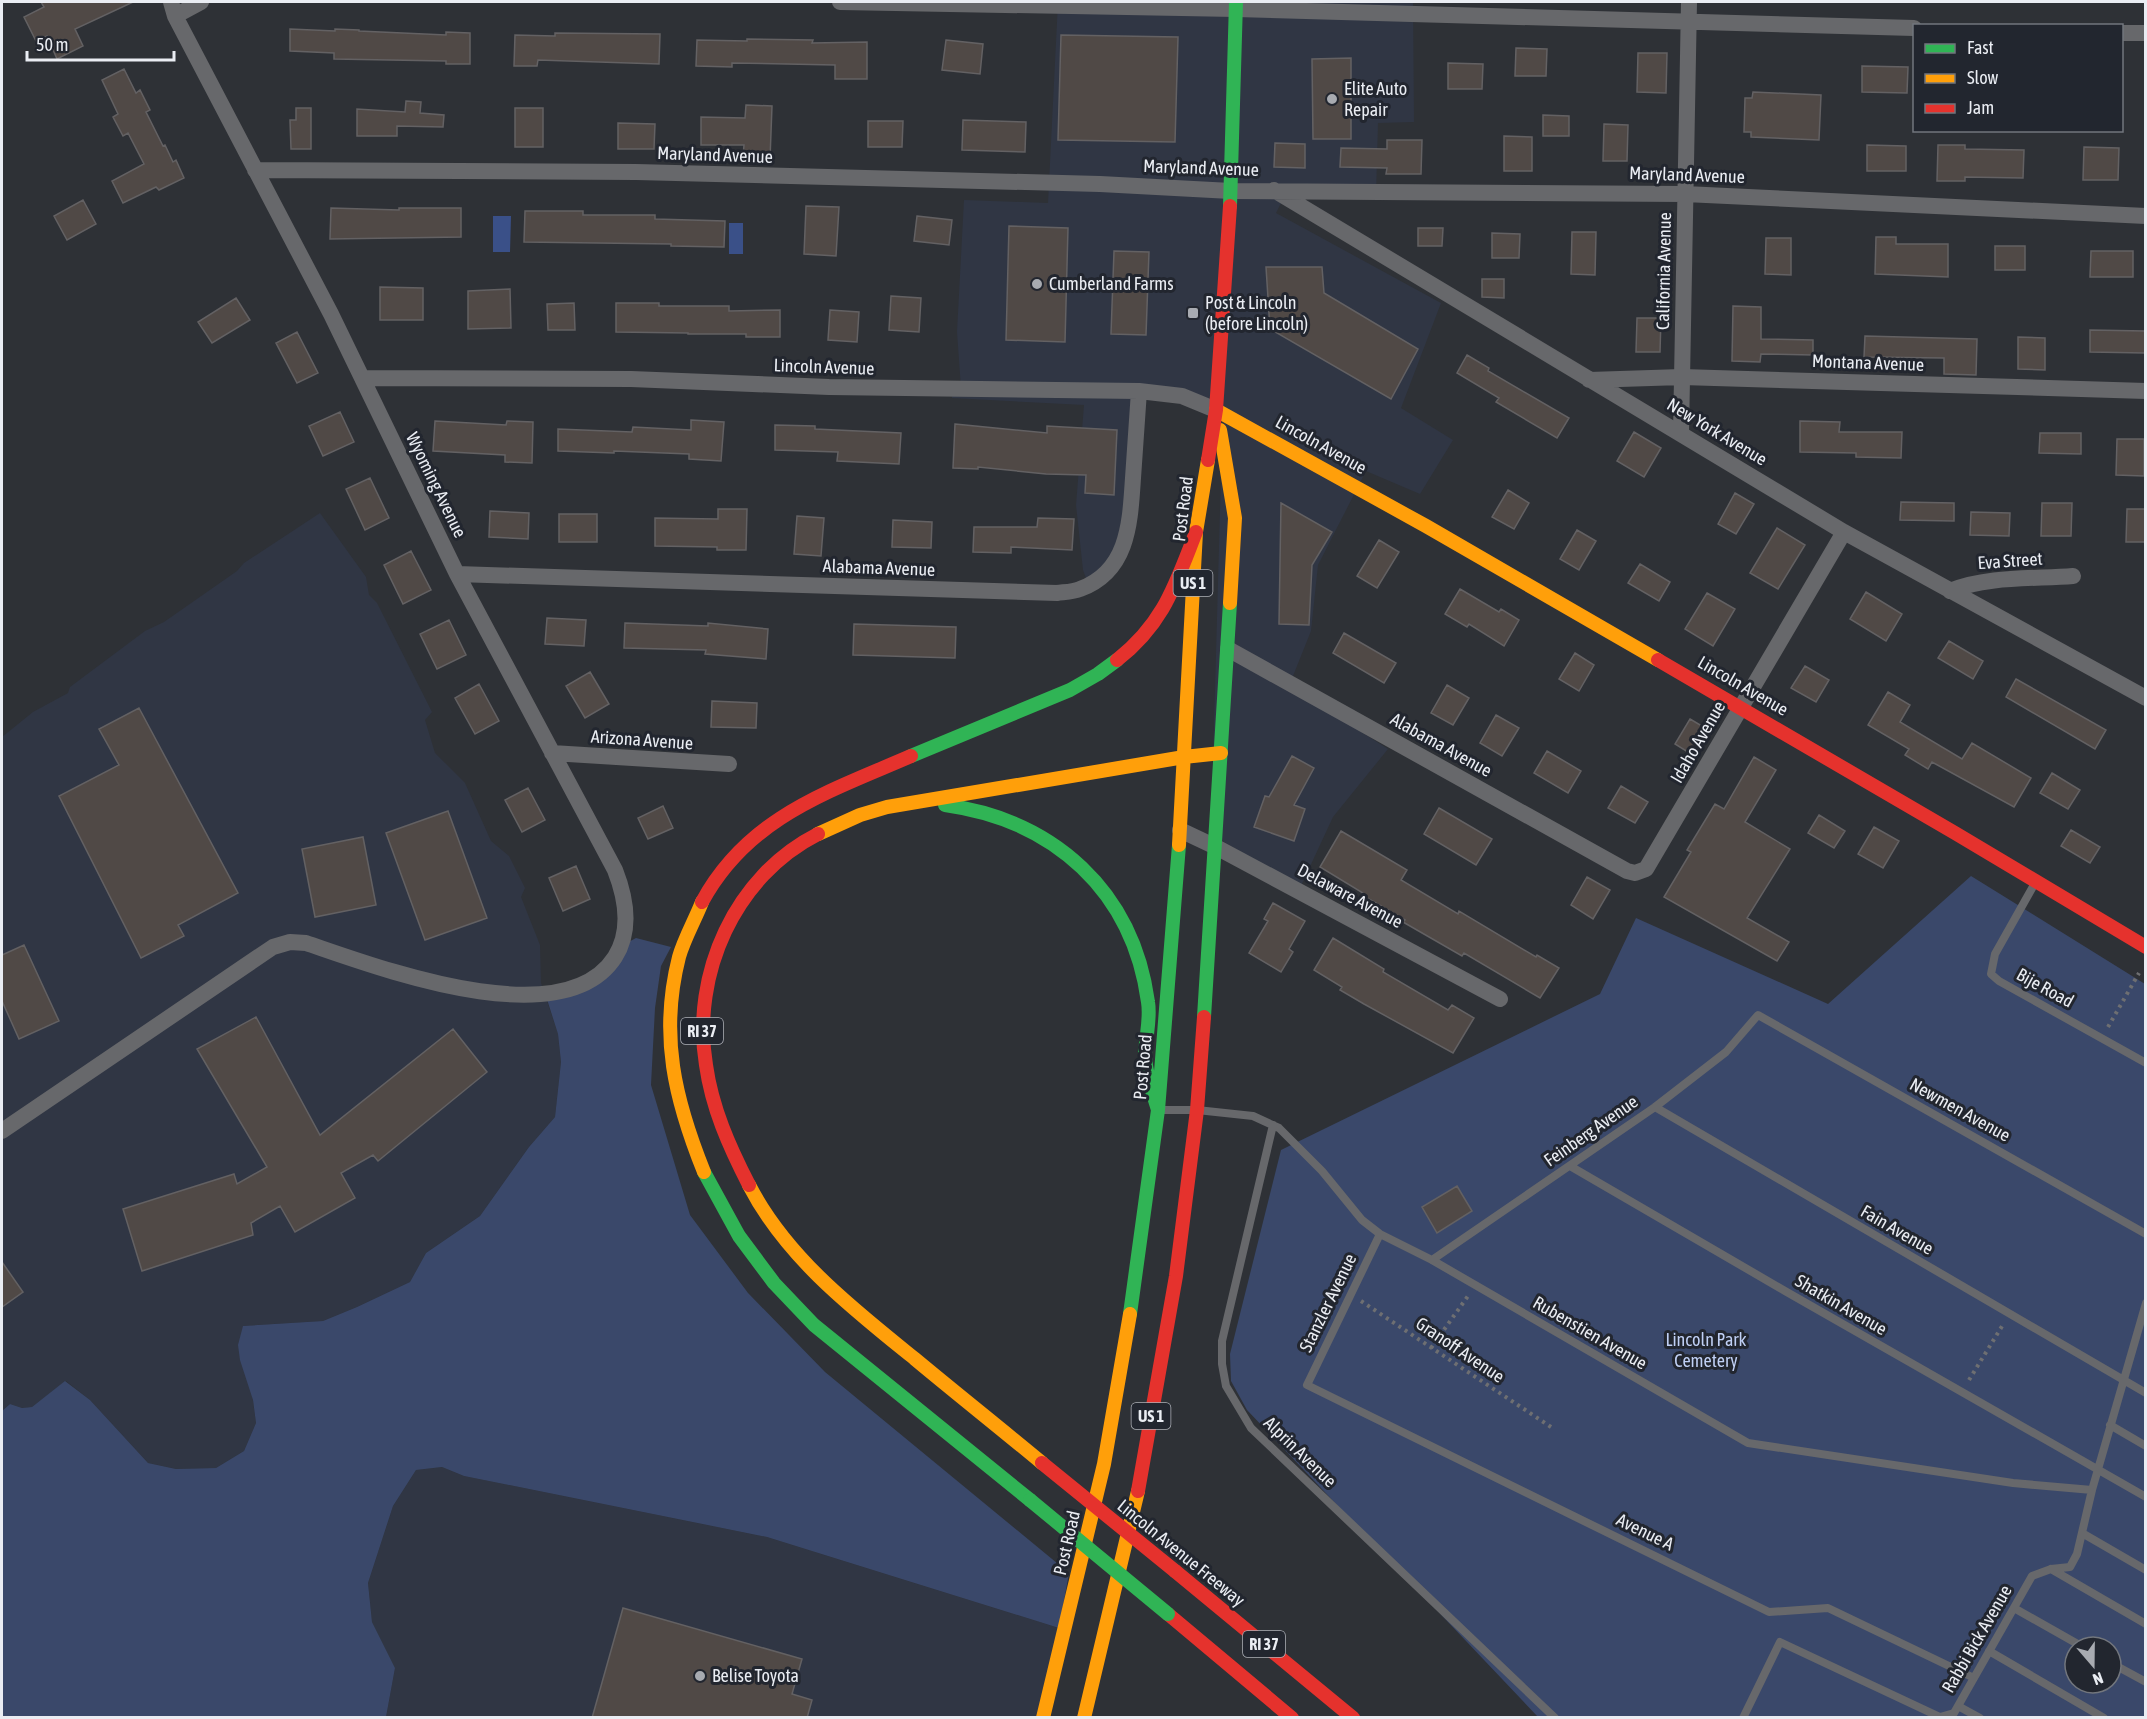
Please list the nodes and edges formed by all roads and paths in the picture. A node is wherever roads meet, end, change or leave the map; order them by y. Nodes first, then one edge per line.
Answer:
1 (201, 2) edge
2 (840, 2) edge
3 (1689, 2) edge
4 (1089, 4) edge
5 (1236, 5) edge
6 (173, 9) edge
7 (1689, 22) junction
8 (1913, 28) edge
9 (2123, 33) edge
10 (2145, 33) edge
11 (255, 170) junction
12 (1274, 190) junction
13 (1231, 191) junction
14 (1685, 194) junction
15 (2145, 216) edge
16 (1682, 377) junction
17 (362, 378) junction
18 (1588, 380) junction
19 (1139, 391) junction
20 (2145, 391) edge
21 (1216, 410) junction
22 (1681, 433) junction
23 (1196, 532) junction
24 (1844, 532) junction
25 (457, 574) junction
26 (2073, 576) dead end
27 (1950, 591) junction
28 (1228, 649) junction
29 (2145, 698) edge
30 (1741, 708) junction
31 (552, 753) junction
32 (1221, 753) junction
33 (1184, 757) junction
34 (729, 764) dead end
35 (908, 805) junction
36 (1180, 830) junction
37 (1216, 847) junction
38 (1635, 873) joint
39 (2036, 881) junction
40 (2145, 947) edge
41 (2139, 974) dead end
42 (1500, 999) dead end
43 (1758, 1015) joint
44 (2101, 1038) junction
45 (2145, 1063) edge
46 (1655, 1107) junction
47 (1158, 1110) junction
48 (1197, 1110) junction
49 (1273, 1125) junction
50 (2, 1131) edge
51 (1570, 1166) junction
52 (1380, 1234) junction
53 (2145, 1234) edge
54 (1432, 1260) junction
55 (1475, 1285) junction
56 (1351, 1294) junction
57 (2145, 1304) edge
58 (2009, 1314) junction
59 (2136, 1335) junction
60 (2145, 1341) edge
61 (1431, 1348) junction
62 (2123, 1381) junction
63 (1307, 1385) joint
64 (1962, 1392) junction
65 (2145, 1393) edge
66 (2110, 1425) junction
67 (1554, 1429) dead end
68 (2145, 1446) edge
69 (2097, 1469) junction
70 (2092, 1490) junction
71 (2145, 1497) edge
72 (2082, 1533) junction
73 (2051, 1569) junction
74 (2145, 1570) edge
75 (2014, 1608) junction
76 (2145, 1624) edge
77 (2063, 1636) edge
78 (1989, 1651) junction
79 (2123, 1670) edge
80 (1974, 1678) junction
81 (2145, 1682) edge
82 (1958, 1706) junction
83 (1043, 1718) edge
84 (1084, 1718) edge
85 (1292, 1718) edge
86 (1353, 1718) edge
87 (1556, 1718) edge
88 (1743, 1718) edge
89 (1980, 1718) edge
90 (2104, 1718) edge

1 - 6 street
2 - 4 street
3 - 7 street, California Avenue
4 - 5 street
5 - 7 street
5 - 13 main road, Post Road / US 1
6 - 11 street, Wyoming Avenue
7 - 8 street
7 - 14 street, California Avenue
9 - 10 street
11 - 13 street, Maryland Avenue
11 - 17 street, Wyoming Avenue
12 - 13 street, Maryland Avenue
12 - 14 street, Maryland Avenue
12 - 18 street, New York Avenue
13 - 21 main road, Post Road / US 1
14 - 15 street, Maryland Avenue
14 - 16 street, California Avenue
16 - 18 street, Montana Avenue
16 - 20 street, Montana Avenue
16 - 22 street, California Avenue
17 - 19 street, Lincoln Avenue
17 - 25 street, Wyoming Avenue
18 - 22 street, New York Avenue
19 - 21 street, Lincoln Avenue
19 - 25 street, Alabama Avenue
21 - 23 main road, Post Road / US 1
21 - 28 main road, Post Road / US 1
21 - 30 main road, Lincoln Avenue
22 - 24 street, New York Avenue
23 - 33 main road, Post Road / US 1
23 - 85 main road, bridge
24 - 27 street, New York Avenue
24 - 30 street, Idaho Avenue
25 - 31 street, Wyoming Avenue
26 - 27 street, Eva Street
27 - 29 street, New York Avenue
28 - 32 main road, Post Road / US 1
28 - 38 street, Alabama Avenue
30 - 38 street, Idaho Avenue
30 - 39 main road, Lincoln Avenue
31 - 34 street, Arizona Avenue
31 - 50 street, Wyoming Avenue
32 - 33 main road
32 - 37 main road, Post Road / US 1
33 - 35 main road
33 - 36 main road, Post Road / US 1
35 - 47 main road
35 - 86 main road, Lincoln Avenue Freeway / RI 37, bridge
36 - 37 street, Delaware Avenue
36 - 47 main road, Post Road / US 1
37 - 42 street, Delaware Avenue
37 - 48 main road, Post Road / US 1
39 - 40 main road, Lincoln Avenue
39 - 44 lane, Bije Road
41 - 44 path
43 - 46 lane, Feinberg Avenue
43 - 53 lane, Newmen Avenue
44 - 45 lane, Bije Road
46 - 51 lane, Feinberg Avenue
46 - 58 lane, Fain Avenue
47 - 48 lane, Rubenstien Avenue
47 - 83 main road, Post Road / US 1
48 - 49 lane, Rubenstien Avenue
48 - 84 main road, Post Road / US 1
49 - 52 lane, Rubenstien Avenue
49 - 87 lane, Alprin Avenue
51 - 54 lane, Feinberg Avenue
51 - 64 lane, Shatkin Avenue
52 - 54 lane, Rubenstien Avenue
52 - 56 lane, Stanzler Avenue
54 - 55 lane, Rubenstien Avenue
55 - 61 path
55 - 70 lane, Rubenstien Avenue
56 - 61 path, Granoff Avenue
56 - 63 lane, Stanzler Avenue
57 - 59 lane, Rabbi Bick Avenue
58 - 62 lane, Fain Avenue
58 - 64 path
59 - 60 lane
59 - 62 lane, Rabbi Bick Avenue
61 - 67 path, Granoff Avenue
62 - 65 lane, Fain Avenue
62 - 66 lane, Rabbi Bick Avenue
63 - 80 lane, Avenue A
64 - 69 lane, Shatkin Avenue
66 - 68 lane
66 - 69 lane, Rabbi Bick Avenue
69 - 70 lane, Rabbi Bick Avenue
69 - 71 lane, Shatkin Avenue
70 - 72 lane, Rabbi Bick Avenue
72 - 73 lane, Rabbi Bick Avenue
72 - 74 lane
73 - 75 lane, Rabbi Bick Avenue
73 - 76 lane
75 - 77 lane
75 - 78 lane, Rabbi Bick Avenue
78 - 80 lane, Rabbi Bick Avenue
78 - 90 lane
79 - 81 lane
80 - 82 lane, Rabbi Bick Avenue
82 - 88 lane, Rabbi Bick Avenue
82 - 89 lane

